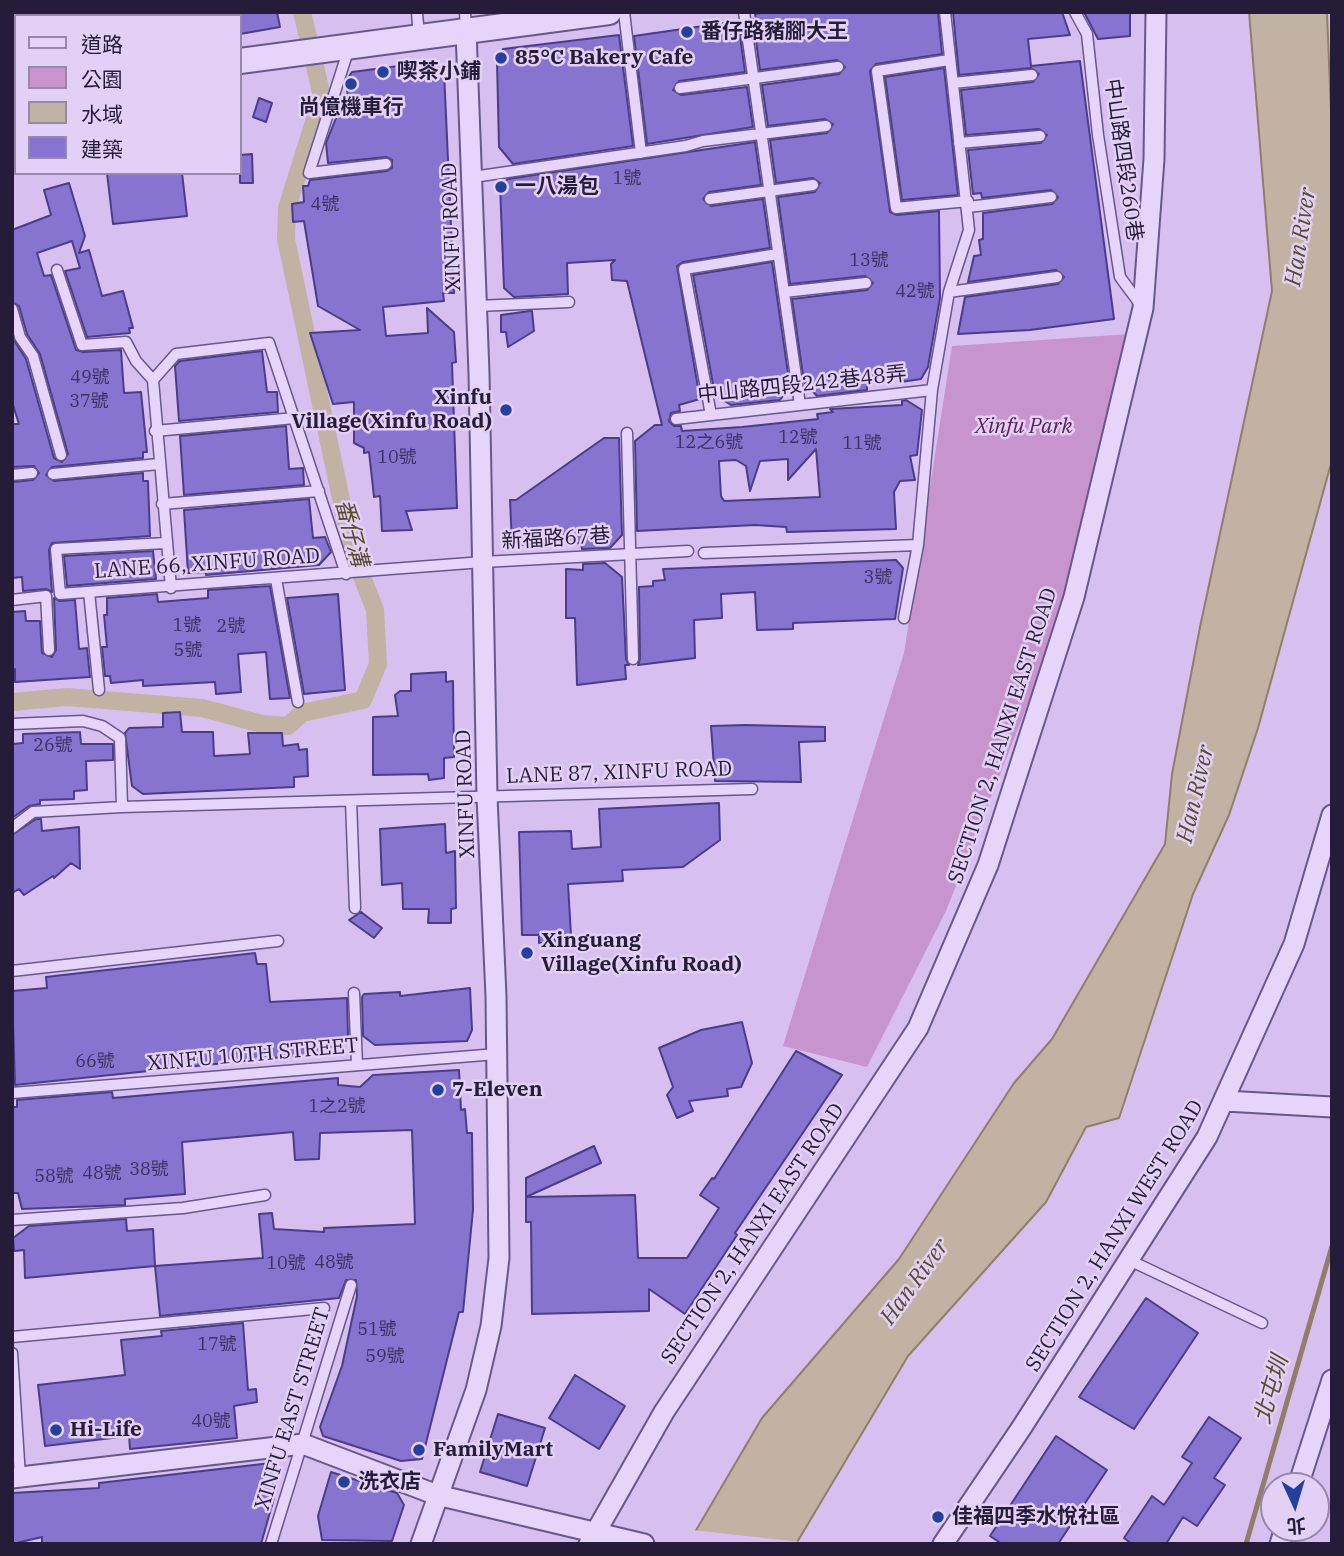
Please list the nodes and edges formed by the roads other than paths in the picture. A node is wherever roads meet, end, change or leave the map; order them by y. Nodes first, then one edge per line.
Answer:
1 (417, 12) edge
2 (609, 12) edge
3 (624, 12) edge
4 (744, 12) edge
5 (945, 12) edge
6 (1075, 12) edge
7 (1156, 12) edge
8 (466, 22) edge
9 (419, 38) junction
10 (345, 48) junction
11 (949, 60) junction
12 (242, 61) edge
13 (838, 67) dead end
14 (1032, 75) dead end
15 (754, 78) junction
16 (953, 83) junction
17 (680, 88) dead end
18 (826, 126) dead end
19 (763, 134) junction
20 (1040, 136) dead end
21 (959, 143) junction
22 (641, 152) junction
23 (386, 164) dead end
24 (473, 177) junction
25 (813, 185) dead end
26 (770, 190) junction
27 (1051, 197) dead end
28 (710, 199) dead end
29 (968, 204) junction
30 (779, 254) junction
31 (57, 270) dead end
32 (1057, 277) dead end
33 (866, 283) dead end
34 (784, 292) junction
35 (949, 292) junction
36 (569, 302) dead end
37 (477, 306) junction
38 (1143, 308) junction
39 (12, 309) edge
40 (153, 380) junction
41 (932, 390) junction
42 (800, 405) junction
43 (710, 415) junction
44 (295, 418) junction
45 (677, 419) dead end
46 (155, 431) junction
47 (627, 433) dead end
48 (61, 455) dead end
49 (159, 464) junction
50 (32, 473) dead end
51 (53, 474) dead end
52 (12, 475) edge
53 (319, 491) junction
54 (162, 504) junction
55 (166, 542) junction
56 (918, 545) junction
57 (688, 551) dead end
58 (704, 553) dead end
59 (632, 554) junction
60 (483, 562) junction
61 (346, 574) junction
62 (276, 579) junction
63 (171, 588) junction
64 (89, 592) junction
65 (12, 600) edge
66 (904, 618) dead end
67 (49, 650) dead end
68 (633, 659) dead end
69 (99, 690) dead end
70 (298, 702) dead end
71 (12, 724) edge
72 (752, 789) dead end
73 (488, 797) junction
74 (351, 801) junction
75 (122, 807) junction
76 (1332, 815) edge
77 (12, 828) edge
78 (355, 908) dead end
79 (278, 941) dead end
80 (12, 971) edge
81 (354, 993) dead end
82 (497, 1054) junction
83 (357, 1065) junction
84 (12, 1093) edge
85 (1225, 1101) junction
86 (1332, 1107) edge
87 (265, 1195) dead end
88 (12, 1220) edge
89 (1129, 1260) junction
90 (351, 1284) dead end
91 (324, 1308) dead end
92 (1262, 1323) dead end
93 (12, 1337) edge
94 (12, 1353) edge
95 (1332, 1381) edge
96 (303, 1444) junction
97 (1303, 1472) edge
98 (16, 1477) edge
99 (437, 1494) junction
100 (593, 1539) edge
101 (271, 1544) edge
102 (421, 1544) edge
103 (645, 1544) edge
104 (943, 1544) edge

1 - 9 lane
2 - 8 street
3 - 22 lane
4 - 15 lane
5 - 11 lane
6 - 38 lane, 中山路四段260巷
7 - 38 street, SECTION 2, HANXI EAST ROAD
8 - 9 street
8 - 24 street, XINFU ROAD
9 - 10 street
10 - 12 street
10 - 23 lane
11 - 16 lane
11 - 29 lane
13 - 15 lane
14 - 16 lane
15 - 17 lane
15 - 19 lane
16 - 21 lane
18 - 19 lane
19 - 22 lane
19 - 26 lane
20 - 21 lane
21 - 29 lane
22 - 24 lane
24 - 37 street, XINFU ROAD
25 - 26 lane
26 - 28 lane
26 - 30 lane
27 - 29 lane
29 - 35 lane
30 - 34 lane
30 - 43 lane
31 - 40 lane
32 - 35 lane
33 - 34 lane
34 - 42 lane
35 - 41 lane
36 - 37 lane
37 - 60 street, XINFU ROAD
38 - 100 street, SECTION 2, HANXI EAST ROAD
39 - 48 lane
40 - 44 lane
40 - 46 lane
41 - 42 lane, 中山路四段242巷48弄
41 - 56 lane
42 - 43 lane, 中山路四段242巷48弄
43 - 45 lane, 中山路四段242巷48弄
44 - 46 lane
44 - 53 lane
46 - 49 lane
47 - 59 lane, 新福路67巷
49 - 51 lane
49 - 54 lane
50 - 52 lane
53 - 54 lane
53 - 61 lane
54 - 55 lane
55 - 63 lane
55 - 64 lane, LANE 66, XINFU ROAD
56 - 58 lane
56 - 66 lane
57 - 59 lane, 新福路67巷
59 - 60 lane, 新福路67巷
59 - 68 lane, 新福路67巷
60 - 61 lane, LANE 66, XINFU ROAD
60 - 73 street, XINFU ROAD
61 - 62 lane, LANE 66, XINFU ROAD
62 - 63 lane, LANE 66, XINFU ROAD
62 - 70 lane
63 - 64 lane, LANE 66, XINFU ROAD
64 - 69 lane
65 - 67 lane
71 - 75 lane
72 - 73 lane, LANE 87, XINFU ROAD
73 - 74 lane, LANE 87, XINFU ROAD
73 - 82 street, XINFU ROAD
74 - 75 lane, LANE 87, XINFU ROAD
74 - 78 lane
75 - 77 lane, LANE 87, XINFU ROAD
76 - 85 street, SECTION 2, HANXI WEST ROAD
79 - 80 lane
81 - 83 lane
82 - 83 lane, XINFU 10TH STREET
82 - 99 street, XINFU ROAD
83 - 84 lane, XINFU 10TH STREET
85 - 86 street
85 - 89 street, SECTION 2, HANXI WEST ROAD
87 - 88 lane
89 - 92 lane
89 - 104 street, SECTION 2, HANXI WEST ROAD
90 - 96 lane, XINFU EAST STREET
91 - 93 lane
94 - 98 lane
95 - 97 street
96 - 98 street
96 - 99 street
96 - 101 lane, XINFU EAST STREET
99 - 100 street
99 - 102 street, XINFU ROAD
100 - 103 street

